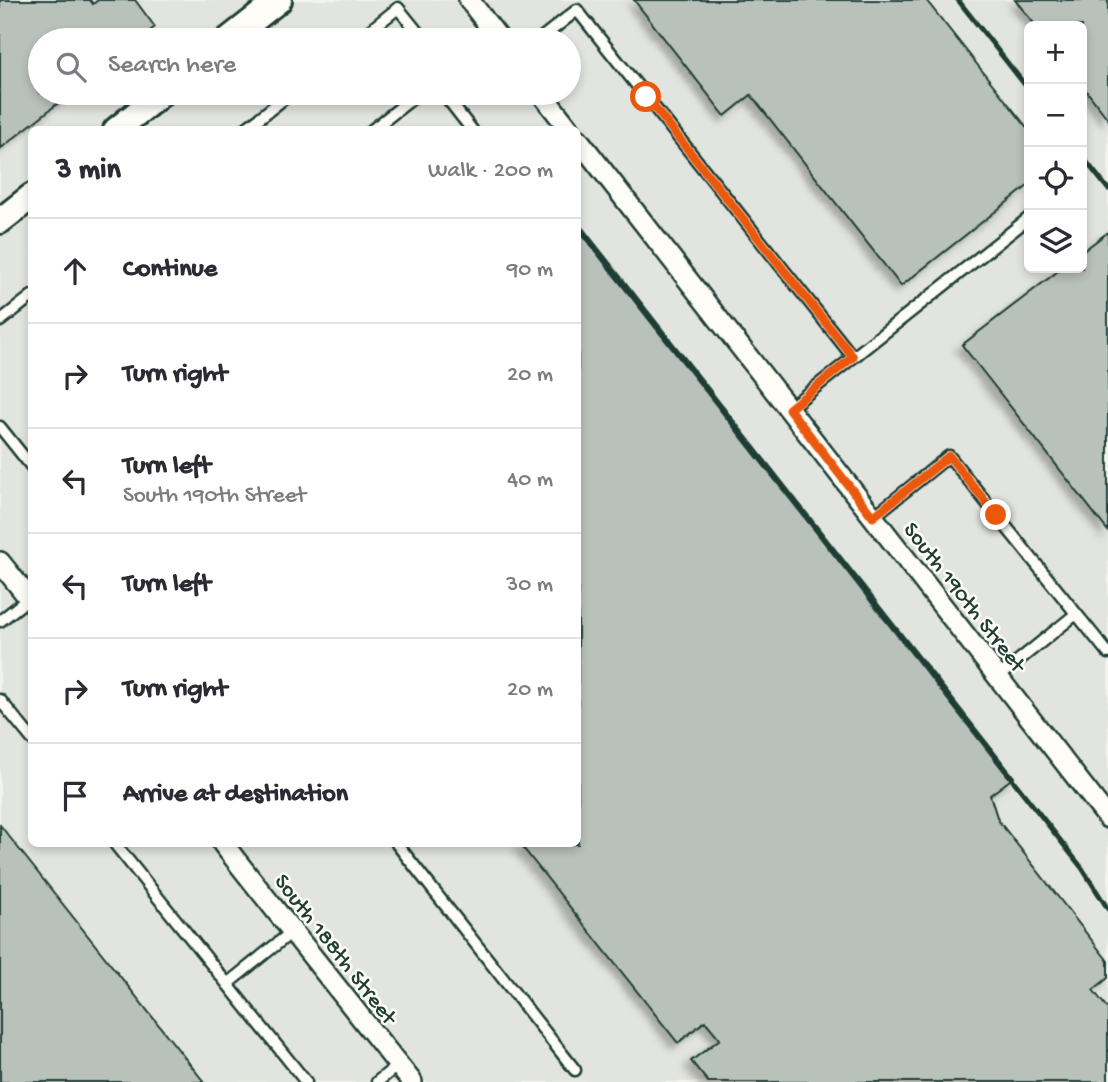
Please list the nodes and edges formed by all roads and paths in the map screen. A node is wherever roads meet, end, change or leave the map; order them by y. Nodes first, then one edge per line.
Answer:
1 (279, 0) edge
2 (469, 0) edge
3 (243, 28) edge
4 (373, 28) edge
5 (414, 28) edge
6 (487, 28) edge
7 (554, 28) edge
8 (147, 105) edge
9 (276, 105) edge
10 (404, 105) edge
11 (452, 105) edge
12 (550, 105) edge
13 (121, 126) edge
14 (249, 126) edge
15 (377, 126) edge
16 (469, 126) edge
17 (567, 126) edge
18 (581, 143) edge
19 (28, 199) edge
20 (0, 221) edge
21 (1024, 222) edge
22 (28, 299) edge
23 (0, 321) edge
24 (853, 357) junction
25 (789, 409) junction
26 (0, 427) edge
27 (28, 462) edge
28 (873, 517) junction
29 (0, 562) edge
30 (28, 597) edge
31 (28, 601) edge
32 (1076, 614) junction
33 (0, 621) edge
34 (1108, 653) edge
35 (998, 677) junction
36 (0, 700) edge
37 (28, 734) edge
38 (1108, 818) edge
39 (117, 847) edge
40 (225, 847) edge
41 (404, 847) edge
42 (293, 931) junction
43 (227, 984) junction
44 (398, 1065) junction
45 (575, 1070) dead end
46 (306, 1082) edge
47 (377, 1082) edge
48 (412, 1082) edge

1 - 3 street
2 - 6 street
4 - 5 lane
7 - 24 lane
8 - 13 street
9 - 14 lane
10 - 15 lane
11 - 16 lane
12 - 17 street
18 - 25 street, South 190th Street
19 - 20 street
21 - 24 lane
22 - 23 lane
24 - 25 lane
25 - 28 street, South 190th Street
26 - 27 lane
28 - 32 lane
28 - 35 street, South 190th Street
29 - 30 street
31 - 33 lane
32 - 34 lane
32 - 35 lane
35 - 38 street, South 190th Street
36 - 37 lane
39 - 43 lane
40 - 42 street, South 188th Street
41 - 45 lane
42 - 43 lane
42 - 44 street, South 188th Street
43 - 46 lane
44 - 47 lane
44 - 48 street, South 188th Street

